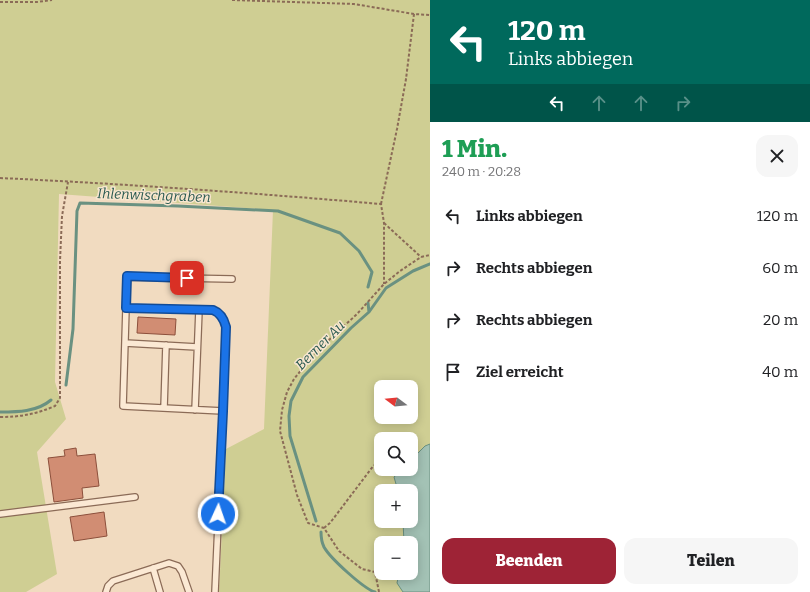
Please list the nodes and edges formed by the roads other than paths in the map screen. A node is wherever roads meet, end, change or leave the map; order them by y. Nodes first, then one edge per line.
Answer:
1 (232, 279) dead end
2 (126, 308) junction
3 (199, 310) junction
4 (125, 343) junction
5 (166, 345) junction
6 (197, 347) junction
7 (164, 408) junction
8 (195, 410) junction
9 (223, 411) junction
10 (135, 497) dead end
11 (0, 514) edge
12 (153, 568) junction
13 (106, 592) edge
14 (160, 592) edge
15 (189, 592) edge
16 (214, 592) edge

1 - 2 lane
2 - 3 lane
2 - 4 lane
3 - 6 lane
3 - 9 lane
4 - 5 lane
4 - 7 lane
5 - 6 lane
5 - 7 lane
6 - 8 lane
7 - 8 lane
8 - 9 lane
9 - 16 lane
10 - 11 lane
12 - 13 lane
12 - 14 lane
12 - 15 lane

